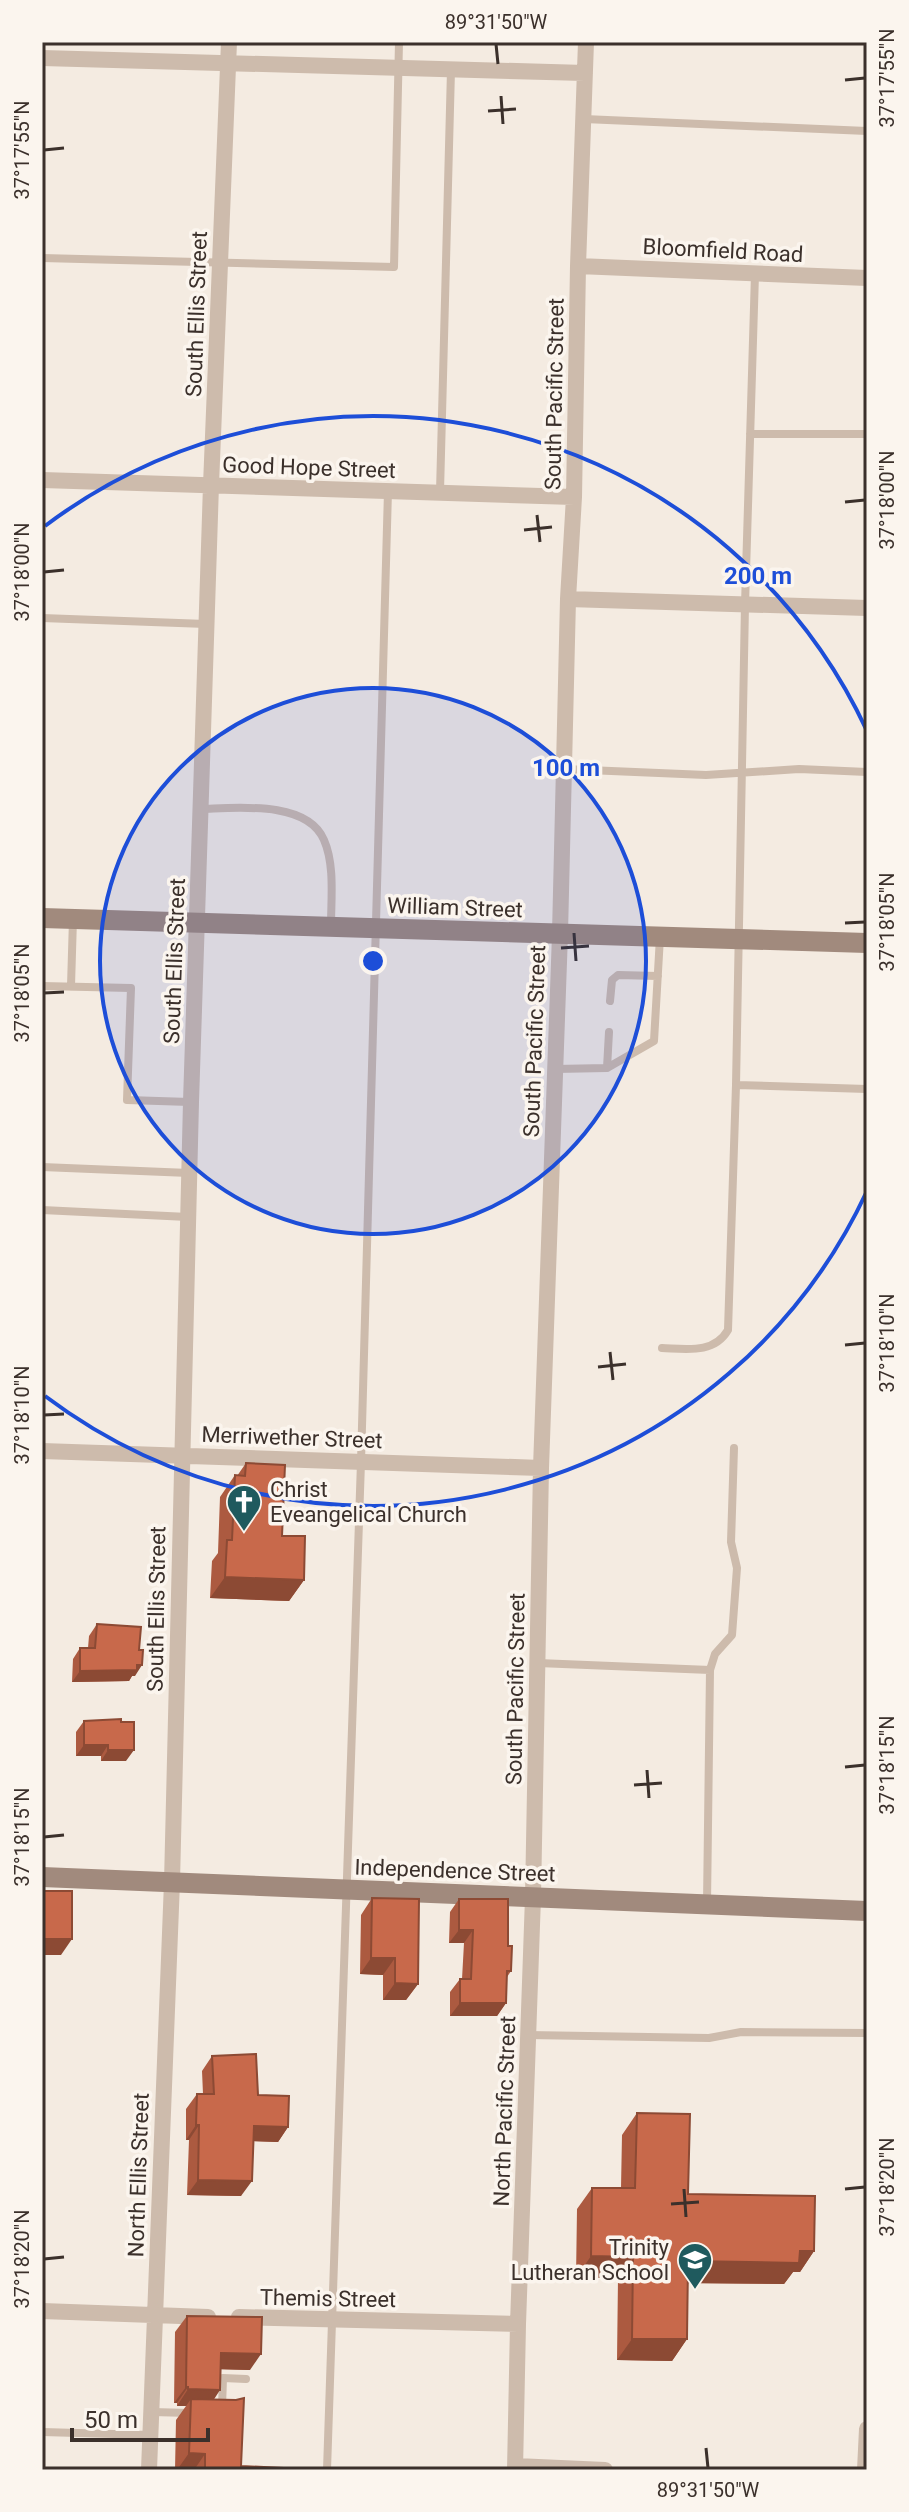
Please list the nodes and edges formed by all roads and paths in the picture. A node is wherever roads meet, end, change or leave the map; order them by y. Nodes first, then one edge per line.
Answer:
1 (229, 42) edge
2 (399, 42) edge
3 (586, 42) edge
4 (42, 58) edge
5 (229, 63) junction
6 (398, 68) junction
7 (451, 69) junction
8 (585, 73) junction
9 (583, 119) junction
10 (867, 131) edge
11 (42, 258) edge
12 (220, 263) junction
13 (578, 266) junction
14 (755, 274) junction
15 (867, 278) edge
16 (750, 434) junction
17 (867, 434) edge
18 (42, 480) edge
19 (211, 485) junction
20 (388, 491) junction
21 (440, 493) junction
22 (574, 497) junction
23 (568, 599) junction
24 (745, 605) junction
25 (867, 608) edge
26 (42, 618) edge
27 (206, 624) junction
28 (564, 769) junction
29 (867, 772) edge
30 (741, 773) junction
31 (201, 809) junction
32 (42, 918) edge
33 (73, 919) junction
34 (197, 923) junction
35 (331, 927) junction
36 (375, 928) junction
37 (560, 934) junction
38 (660, 937) junction
39 (740, 940) junction
40 (867, 943) edge
41 (658, 976) junction
42 (42, 986) edge
43 (71, 986) junction
44 (610, 1001) dead end
45 (609, 1032) dead end
46 (607, 1068) junction
47 (555, 1069) junction
48 (736, 1085) junction
49 (867, 1089) edge
50 (191, 1102) junction
51 (42, 1167) edge
52 (190, 1173) junction
53 (42, 1210) edge
54 (188, 1217) junction
55 (662, 1348) dead end
56 (734, 1448) dead end
57 (42, 1451) edge
58 (182, 1456) junction
59 (361, 1462) junction
60 (541, 1468) junction
61 (538, 1663) junction
62 (710, 1670) junction
63 (42, 1877) edge
64 (172, 1882) junction
65 (347, 1890) junction
66 (533, 1897) junction
67 (707, 1905) junction
68 (867, 1911) edge
69 (867, 2033) edge
70 (528, 2035) junction
71 (42, 2311) edge
72 (155, 2315) junction
73 (331, 2320) junction
74 (518, 2324) junction
75 (246, 2379) dead end
76 (151, 2412) junction
77 (194, 2413) edge
78 (208, 2413) edge
79 (867, 2429) edge
80 (42, 2432) edge
81 (150, 2435) junction
82 (516, 2468) edge
83 (149, 2470) edge
84 (327, 2470) edge
85 (605, 2470) edge
86 (865, 2470) edge

1 - 5 street, South Ellis Street
2 - 6 lane
3 - 8 street, South Pacific Street
4 - 5 street
5 - 6 street
5 - 12 street, South Ellis Street
6 - 7 street
6 - 12 lane
7 - 8 street
7 - 21 lane
8 - 9 street, South Pacific Street
9 - 10 lane
9 - 13 street, South Pacific Street
11 - 12 lane
12 - 19 street, South Ellis Street
13 - 14 street, Bloomfield Road
13 - 22 street, South Pacific Street
14 - 15 street, Bloomfield Road
14 - 16 lane
16 - 17 lane
16 - 24 lane
18 - 19 street, Good Hope Street
19 - 20 street, Good Hope Street
19 - 27 street, South Ellis Street
20 - 21 street, Good Hope Street
20 - 36 lane
21 - 22 street, Good Hope Street
22 - 23 street, South Pacific Street
23 - 24 street
23 - 28 street, South Pacific Street
24 - 25 street
24 - 30 lane
26 - 27 lane
27 - 31 street, South Ellis Street
28 - 30 lane
28 - 37 street, South Pacific Street
29 - 30 lane
30 - 39 lane
31 - 34 street, South Ellis Street
31 - 35 lane
32 - 33 main road, William Street
33 - 34 main road, William Street
33 - 43 lane
34 - 35 main road, William Street
34 - 50 street, South Ellis Street
35 - 36 main road, William Street
36 - 37 main road, William Street
36 - 59 lane
37 - 38 main road, William Street
37 - 47 street, South Pacific Street
38 - 39 main road, William Street
38 - 41 lane
39 - 40 main road, William Street
39 - 48 lane
41 - 44 lane
41 - 46 lane
42 - 43 lane
43 - 50 lane
45 - 46 lane
46 - 47 lane
47 - 60 street, South Pacific Street
48 - 49 lane
48 - 55 lane
50 - 52 street, South Ellis Street
51 - 52 lane
52 - 54 street, South Ellis Street
53 - 54 lane
54 - 58 street, South Ellis Street
56 - 62 lane
57 - 58 street, Merriwether Street
58 - 59 street, Merriwether Street
58 - 64 street, South Ellis Street
59 - 60 street, Merriwether Street
59 - 65 lane
60 - 61 street, South Pacific Street
61 - 62 lane
61 - 66 street, South Pacific Street
62 - 67 lane
63 - 64 main road, Independence Street
64 - 65 main road, Independence Street
64 - 72 street, North Ellis Street
65 - 66 main road, Independence Street
65 - 73 lane
66 - 67 main road, Independence Street
66 - 70 street, North Pacific Street
67 - 68 main road, Independence Street
69 - 70 lane
70 - 74 street, North Pacific Street
71 - 72 street, Themis Street
72 - 73 street, Themis Street
72 - 76 street, North Ellis Street
73 - 74 street, Themis Street
73 - 84 lane
74 - 82 street, North Pacific Street
75 - 78 lane
76 - 77 lane
76 - 81 street, North Ellis Street
79 - 86 street
80 - 81 lane
81 - 83 street, North Ellis Street
82 - 85 street

